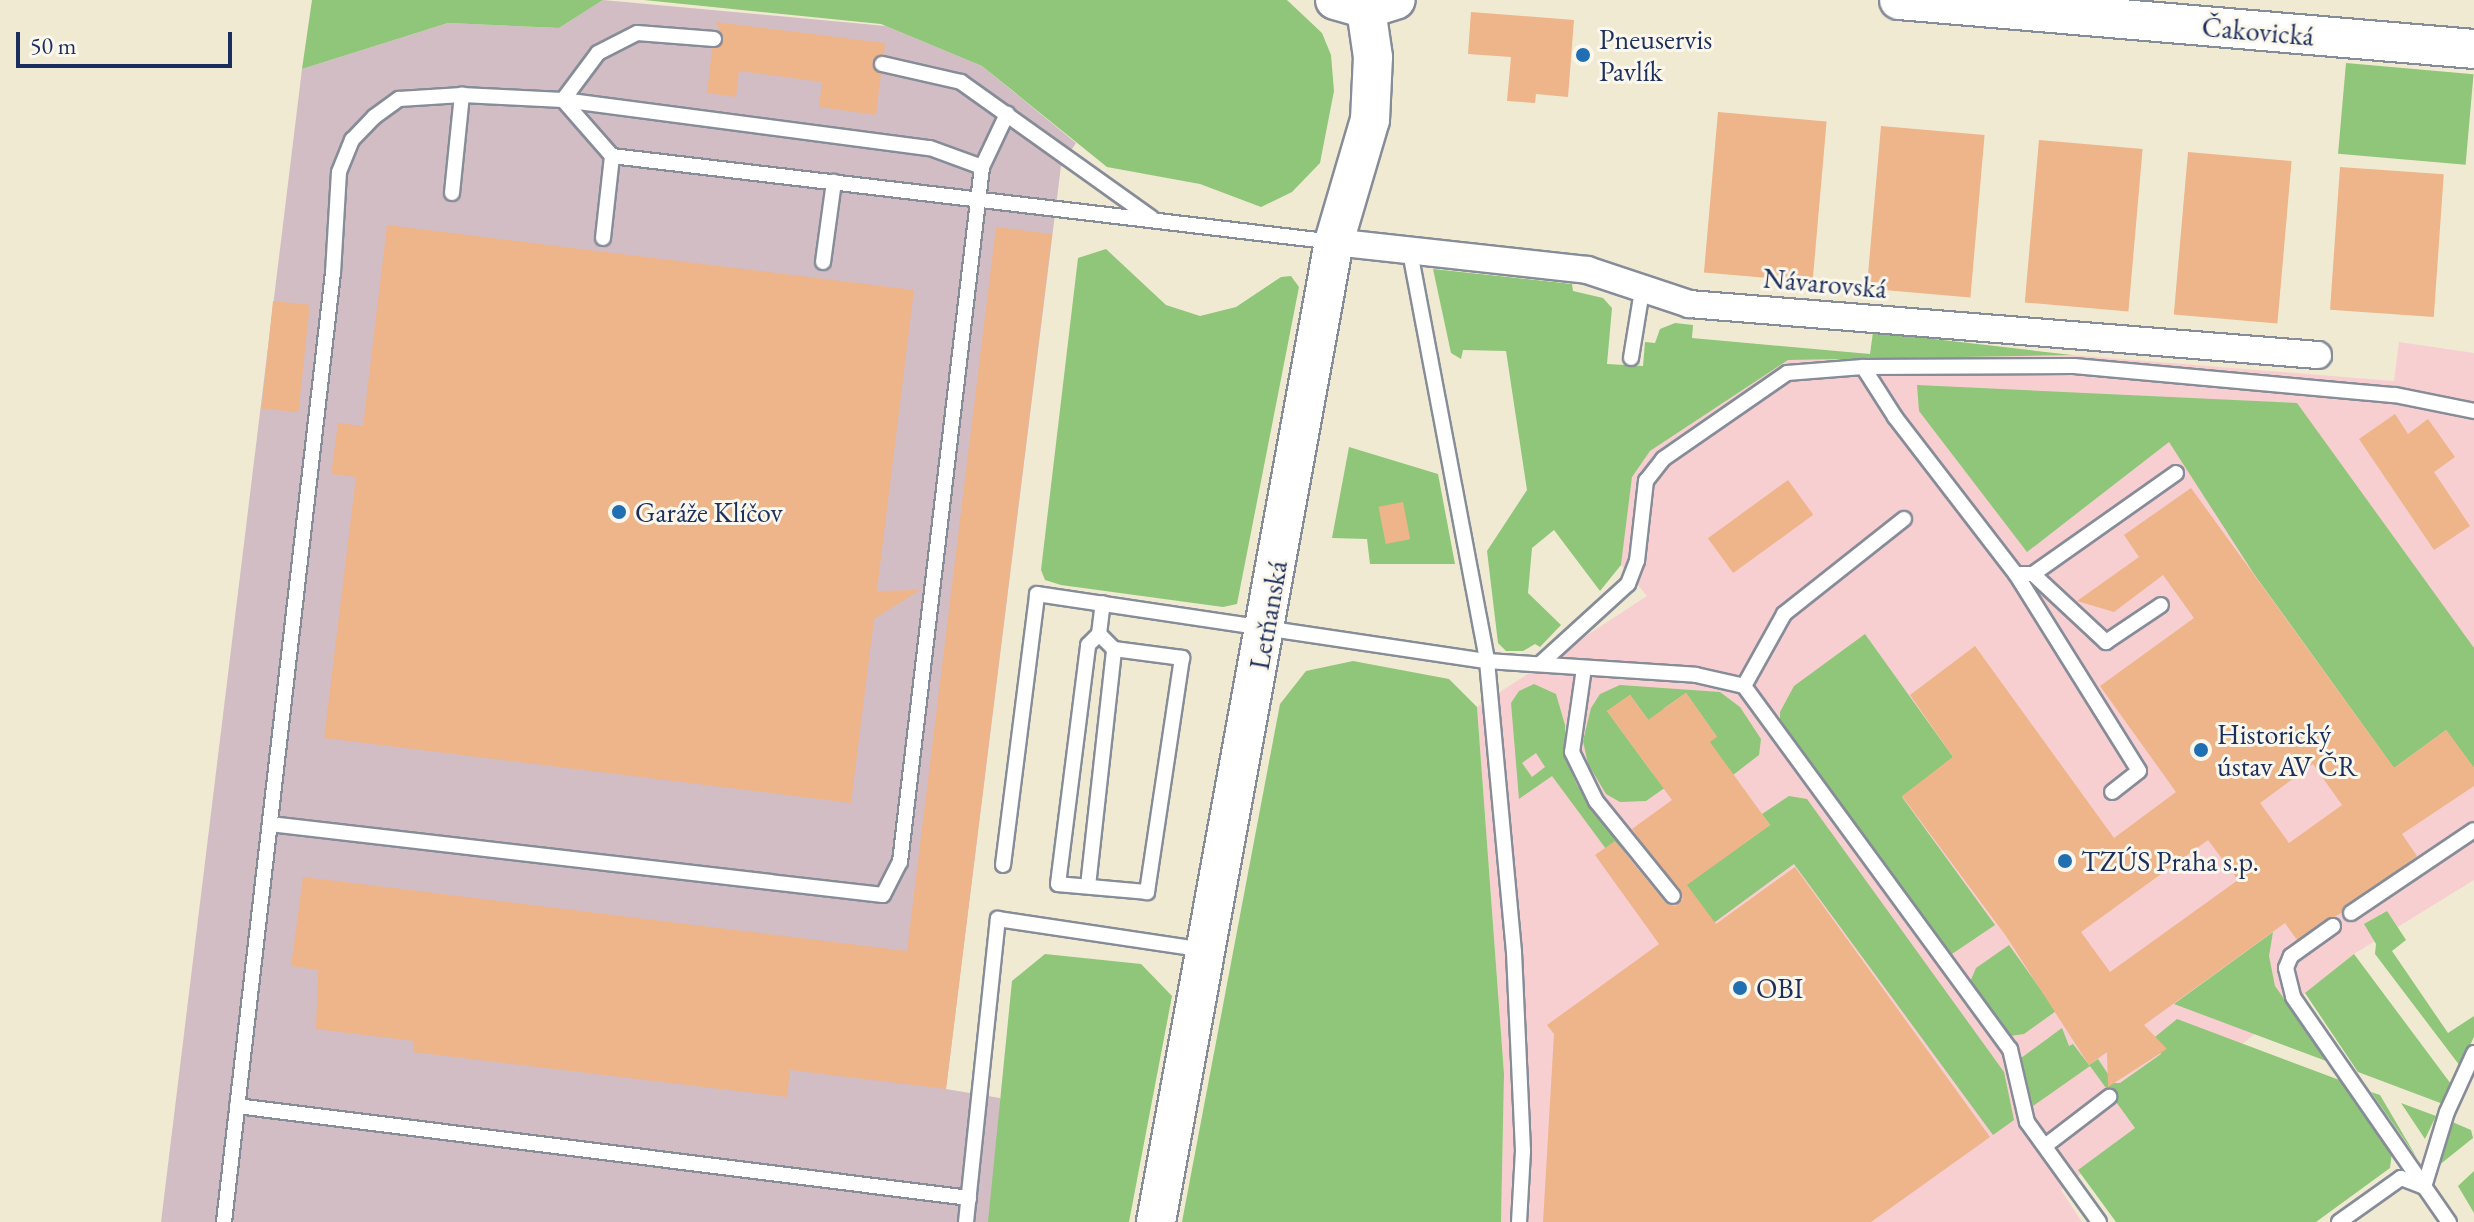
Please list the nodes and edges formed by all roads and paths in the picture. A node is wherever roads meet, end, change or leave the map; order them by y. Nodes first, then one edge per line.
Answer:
1 (1899, 0) edge
2 (1366, 3) edge
3 (2094, 8) edge
4 (714, 39) dead end
5 (2474, 49) edge
6 (882, 64) dead end
7 (462, 95) junction
8 (563, 100) junction
9 (1007, 114) junction
10 (612, 156) junction
11 (982, 167) junction
12 (834, 182) junction
13 (452, 193) dead end
14 (979, 200) junction
15 (1156, 220) junction
16 (603, 238) dead end
17 (1334, 242) junction
18 (1410, 252) junction
19 (823, 262) dead end
20 (1642, 291) junction
21 (2318, 355) dead end
22 (1631, 358) dead end
23 (1863, 367) junction
24 (2474, 411) edge
25 (2176, 473) dead end
26 (1904, 519) dead end
27 (2016, 574) junction
28 (2033, 574) junction
29 (1103, 603) junction
30 (2161, 605) dead end
31 (1267, 626) junction
32 (1099, 634) junction
33 (1114, 649) junction
34 (1487, 661) junction
35 (1540, 664) junction
36 (1584, 668) junction
37 (1744, 686) junction
38 (2112, 792) dead end
39 (270, 824) junction
40 (2474, 830) edge
41 (1003, 865) dead end
42 (1088, 886) junction
43 (1673, 896) dead end
44 (2351, 913) dead end
45 (2333, 926) dead end
46 (1206, 950) junction
47 (2474, 1053) edge
48 (2109, 1097) dead end
49 (237, 1106) junction
50 (2045, 1146) junction
51 (2424, 1187) junction
52 (969, 1198) junction
53 (2441, 1219) edge
54 (224, 1222) edge
55 (966, 1222) edge
56 (1156, 1222) edge
57 (1519, 1222) edge
58 (2099, 1222) edge
59 (2339, 1222) edge

1 - 3 street, Čakovická
2 - 17 street, Letňanská
3 - 5 street, Čakovická
4 - 8 lane
6 - 9 lane
7 - 8 lane
7 - 13 lane
7 - 39 lane
8 - 10 lane
8 - 11 lane
9 - 11 lane
9 - 15 lane
10 - 12 lane
10 - 16 lane
11 - 14 lane
12 - 14 lane
12 - 19 lane
14 - 15 lane
14 - 39 lane
15 - 17 lane
17 - 18 street, Návarovská
17 - 31 street, Letňanská
18 - 20 street, Návarovská
18 - 34 lane
20 - 21 street, Návarovská
20 - 22 lane
23 - 24 lane
23 - 27 lane
23 - 35 lane
25 - 28 lane
26 - 37 lane
27 - 28 lane
27 - 38 lane
28 - 30 lane
29 - 31 lane
29 - 32 lane
29 - 41 lane
31 - 34 lane
31 - 46 street, Letňanská
32 - 33 lane
32 - 42 lane
33 - 42 lane
33 - 42 lane
34 - 35 lane
34 - 57 lane
35 - 36 lane
36 - 37 lane
36 - 43 lane
37 - 50 lane
39 - 49 lane
40 - 44 lane
45 - 51 lane
46 - 52 lane
46 - 56 street, Letňanská
47 - 51 lane
48 - 50 lane
49 - 52 lane
49 - 54 lane
50 - 58 lane
51 - 53 lane
51 - 59 lane
52 - 55 lane

